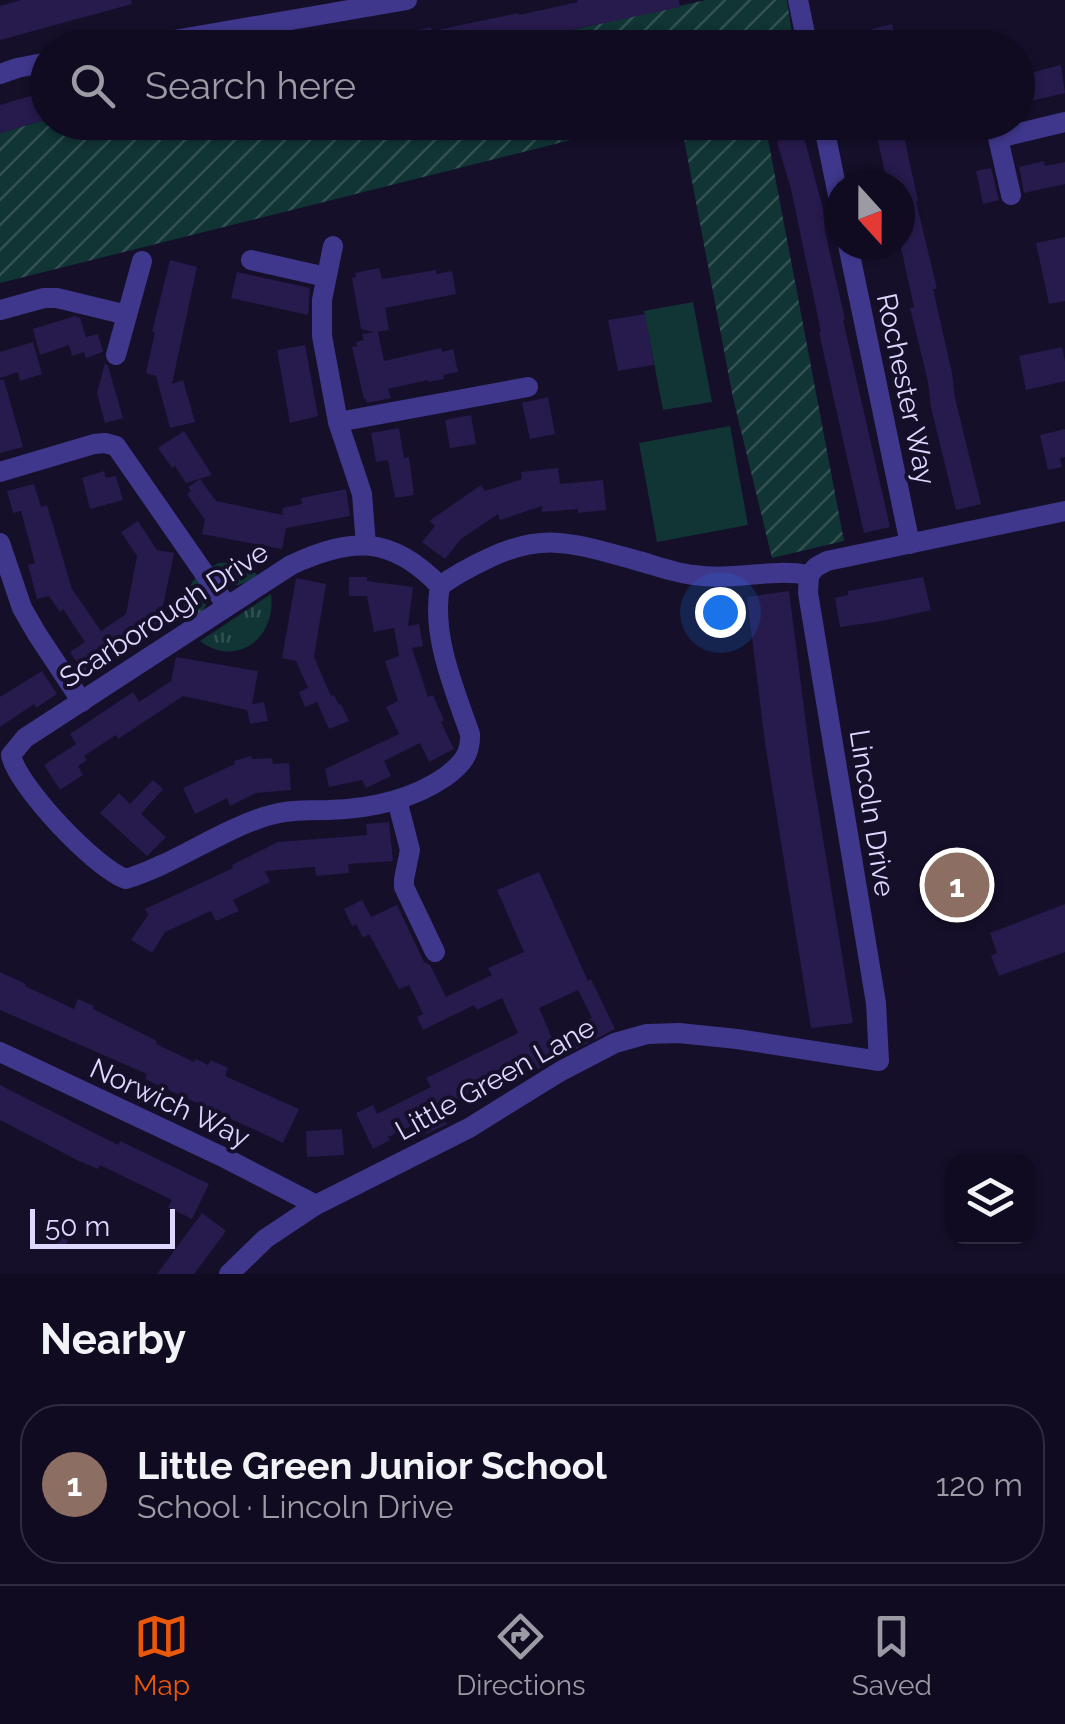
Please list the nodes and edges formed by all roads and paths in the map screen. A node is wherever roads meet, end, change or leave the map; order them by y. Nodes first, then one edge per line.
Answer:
1 (407, 0) edge
2 (798, 0) edge
3 (233, 30) edge
4 (804, 30) edge
5 (30, 65) edge
6 (0, 74) edge
7 (1065, 122) edge
8 (1035, 129) edge
9 (827, 140) edge
10 (998, 140) edge
11 (833, 170) edge
12 (1011, 195) dead end
13 (333, 246) dead end
14 (251, 260) dead end
15 (851, 260) edge
16 (142, 261) dead end
17 (326, 277) junction
18 (0, 310) edge
19 (127, 315) junction
20 (116, 355) dead end
21 (528, 387) dead end
22 (338, 422) junction
23 (0, 472) edge
24 (1065, 511) edge
25 (0, 543) edge
26 (910, 544) junction
27 (366, 545) junction
28 (809, 574) junction
29 (440, 586) junction
30 (227, 606) junction
31 (82, 702) junction
32 (398, 800) junction
33 (435, 952) dead end
34 (0, 1052) edge
35 (880, 1061) joint
36 (316, 1205) junction
37 (229, 1274) edge

1 - 3 street
2 - 4 street
5 - 6 street
7 - 8 street
9 - 11 street
10 - 12 street
13 - 17 street
14 - 17 street
15 - 26 street, Rochester Way
16 - 19 street
17 - 22 street
18 - 19 street
19 - 20 street
21 - 22 street
22 - 27 street
23 - 30 street
24 - 26 street
25 - 31 street
26 - 28 street
27 - 29 street, Scarborough Drive
27 - 30 street, Scarborough Drive
28 - 29 street
28 - 35 street, Lincoln Drive
29 - 32 street
30 - 31 street, Scarborough Drive
31 - 32 street, Scarborough Drive
32 - 33 street
34 - 36 street, Norwich Way
35 - 36 street, Little Green Lane
36 - 37 street, Little Green Lane

